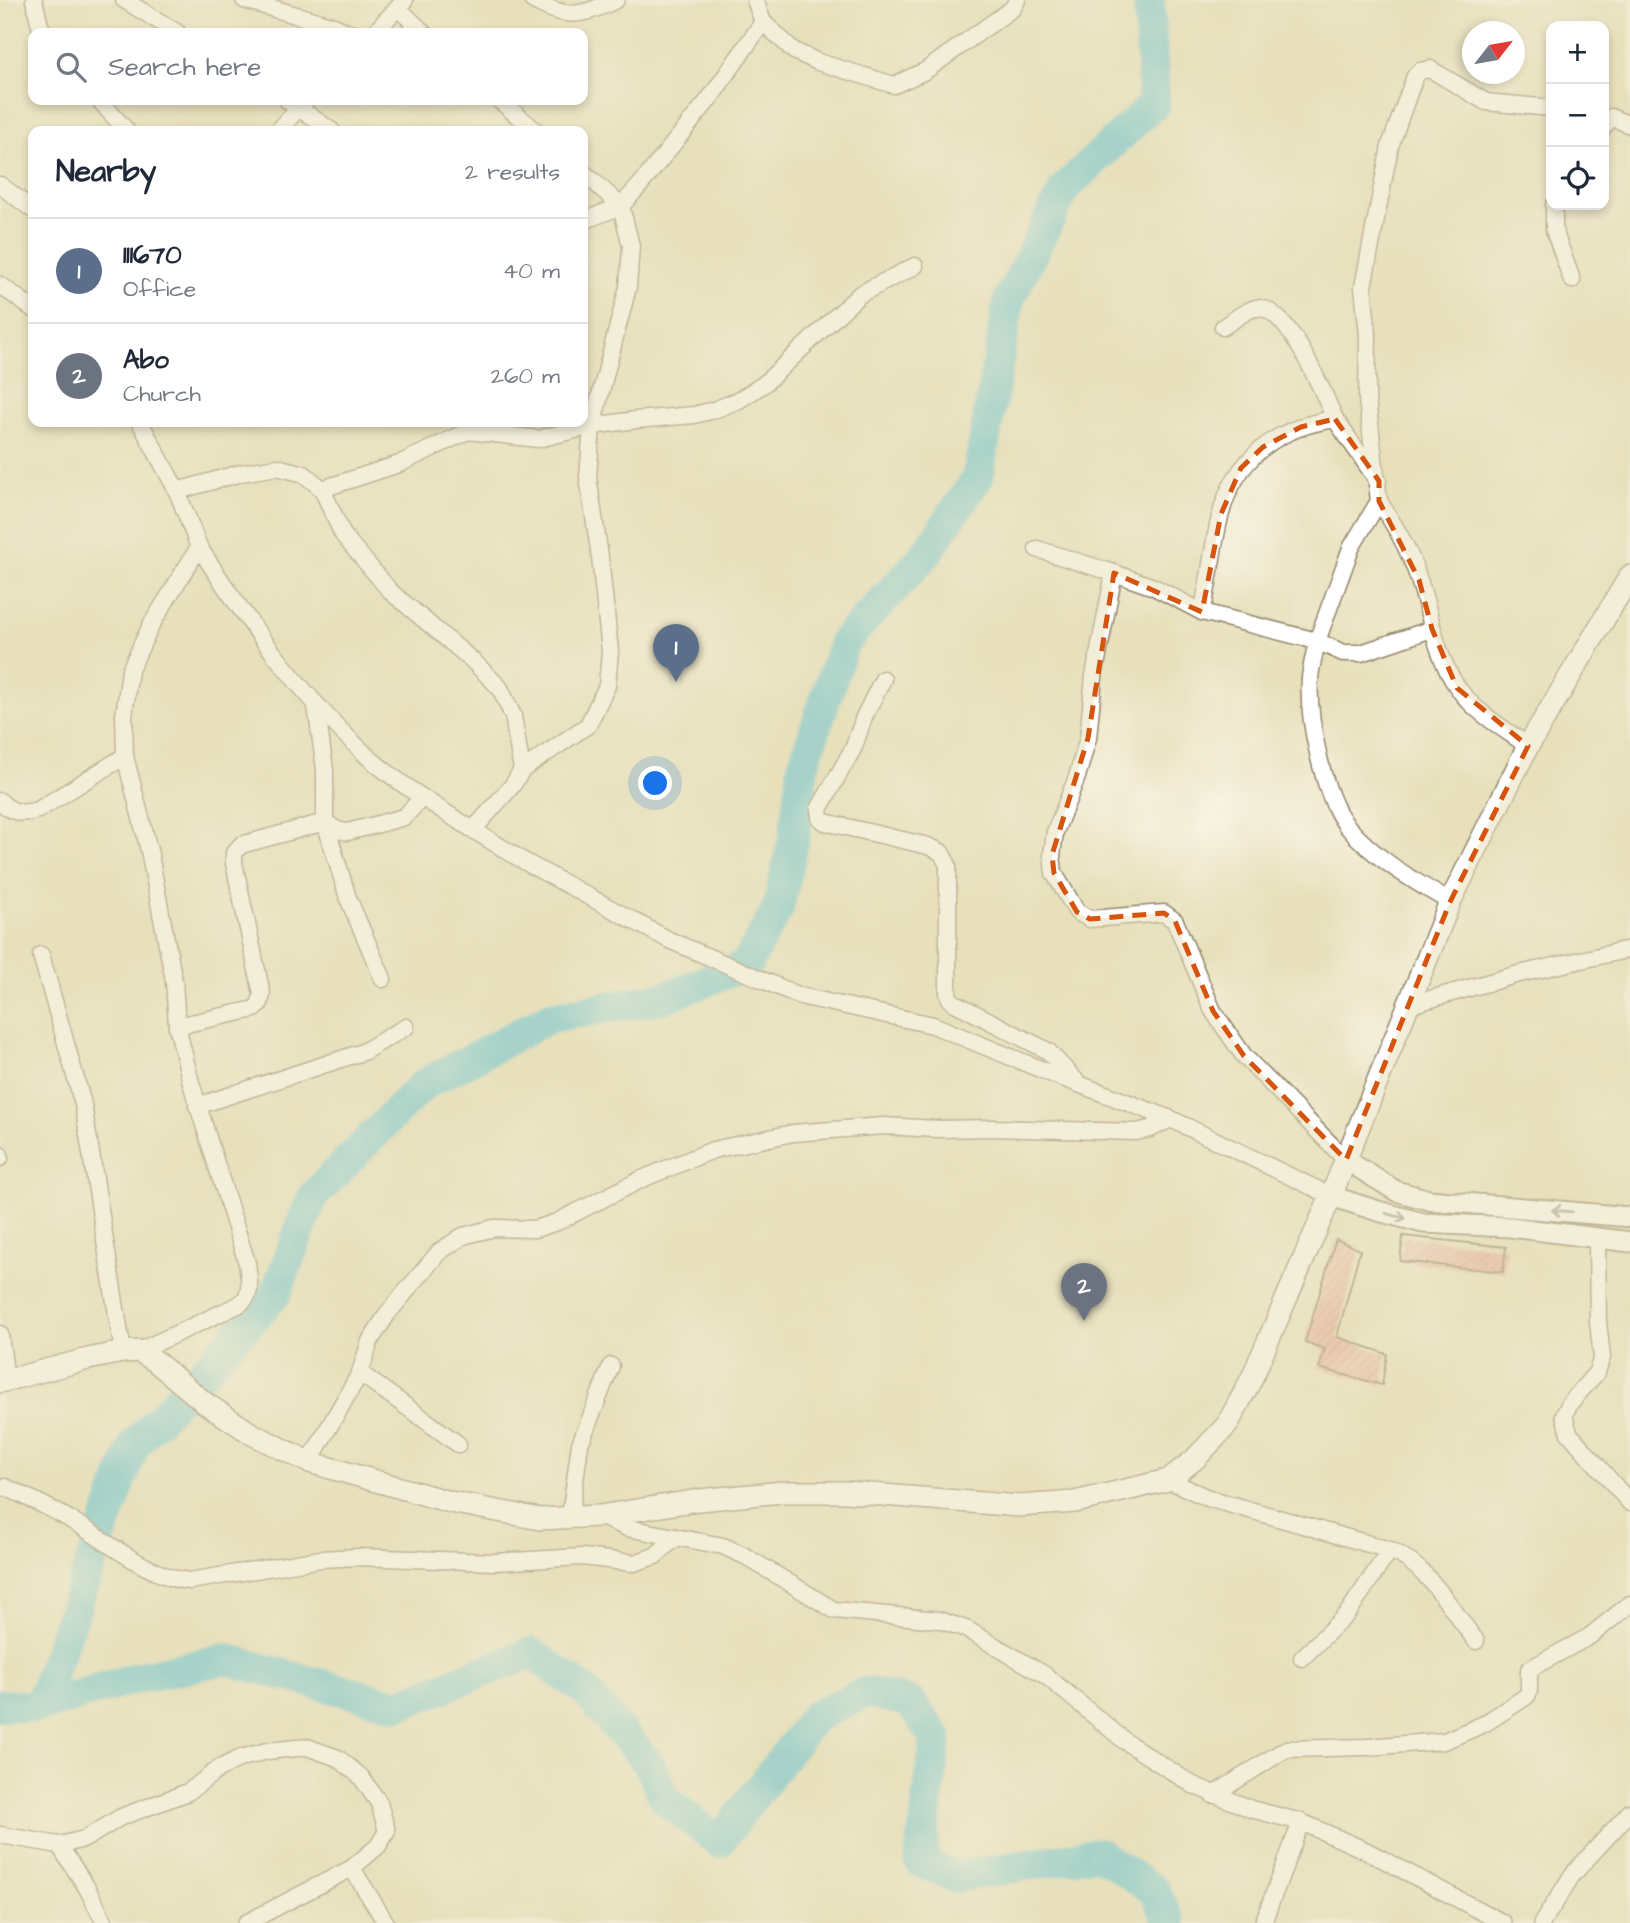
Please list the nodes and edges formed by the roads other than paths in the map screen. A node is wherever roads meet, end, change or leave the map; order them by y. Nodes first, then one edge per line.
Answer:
1 (34, 0) edge
2 (124, 0) edge
3 (244, 0) edge
4 (532, 0) edge
5 (616, 0) edge
6 (755, 0) edge
7 (1017, 0) edge
8 (402, 4) edge
9 (763, 22) junction
10 (41, 28) edge
11 (170, 28) edge
12 (339, 28) edge
13 (379, 28) edge
14 (420, 28) edge
15 (104, 105) edge
16 (295, 105) edge
17 (301, 105) edge
18 (505, 105) edge
19 (1546, 108) edge
20 (1609, 121) edge
21 (1630, 125) edge
22 (122, 126) edge
23 (281, 126) edge
24 (326, 126) edge
25 (530, 126) edge
26 (588, 176) edge
27 (0, 185) edge
28 (28, 206) edge
29 (621, 206) junction
30 (1554, 210) edge
31 (588, 219) edge
32 (915, 266) dead end
33 (1572, 280) dead end
34 (0, 285) edge
35 (28, 305) edge
36 (1223, 327) dead end
37 (1335, 419) junction
38 (592, 426) junction
39 (143, 427) edge
40 (464, 427) edge
41 (472, 427) edge
42 (588, 427) edge
43 (588, 427) edge
44 (1379, 481) junction
45 (323, 489) junction
46 (177, 491) junction
47 (1379, 501) junction
48 (199, 547) junction
49 (1037, 549) dead end
50 (1114, 573) junction
51 (1630, 576) edge
52 (1202, 612) junction
53 (1432, 629) junction
54 (1317, 641) junction
55 (883, 679) dead end
56 (316, 706) junction
57 (1528, 746) junction
58 (125, 756) junction
59 (522, 770) junction
60 (422, 798) junction
61 (0, 801) edge
62 (325, 822) junction
63 (473, 830) junction
64 (1450, 902) junction
65 (1627, 954) edge
66 (41, 955) dead end
67 (383, 979) dead end
68 (1406, 1006) junction
69 (177, 1026) junction
70 (407, 1027) dead end
71 (1079, 1085) junction
72 (197, 1106) junction
73 (1171, 1119) junction
74 (1346, 1160) junction
75 (1331, 1196) junction
76 (1630, 1217) edge
77 (1597, 1239) junction
78 (1630, 1242) edge
79 (0, 1334) edge
80 (131, 1352) junction
81 (611, 1366) dead end
82 (360, 1373) junction
83 (3, 1381) edge
84 (458, 1444) dead end
85 (309, 1462) junction
86 (1168, 1480) junction
87 (0, 1488) edge
88 (1630, 1503) edge
89 (599, 1516) junction
90 (570, 1517) junction
91 (676, 1537) junction
92 (1390, 1549) junction
93 (1630, 1604) edge
94 (1476, 1641) dead end
95 (1302, 1658) dead end
96 (1213, 1795) junction
97 (1630, 1811) edge
98 (1301, 1822) junction
99 (0, 1835) edge
100 (59, 1845) junction
101 (352, 1868) junction
102 (105, 1923) edge
103 (246, 1923) edge
104 (386, 1923) edge
105 (1263, 1923) edge
106 (1503, 1923) edge
107 (1542, 1923) edge

1 - 10 street
2 - 11 street
3 - 12 street
4 - 5 street
6 - 9 street
7 - 9 street
8 - 13 street
8 - 14 street
9 - 29 street
15 - 22 street
16 - 23 street
17 - 24 street
18 - 25 street
19 - 44 street
20 - 21 street
26 - 29 street
27 - 28 street
29 - 31 street
29 - 38 street
30 - 33 street
32 - 38 street
34 - 35 street
36 - 37 street
37 - 44 street
37 - 52 street
38 - 42 street
38 - 59 street
39 - 46 street
40 - 45 street
41 - 43 street
44 - 47 street
45 - 46 street
45 - 59 street
46 - 48 street
47 - 53 street
47 - 54 street
48 - 56 street
48 - 58 street
49 - 50 street
50 - 52 street
50 - 74 street
51 - 57 main road
52 - 54 street
53 - 54 street
53 - 57 street
54 - 64 street
55 - 71 street
56 - 60 street
56 - 62 street
57 - 64 main road
58 - 61 street
58 - 69 street
59 - 63 street
60 - 62 street
60 - 63 street
62 - 67 street
62 - 69 street
63 - 71 street
64 - 68 main road
65 - 68 street
66 - 80 street
68 - 74 main road
69 - 72 street
70 - 72 street
71 - 73 street
72 - 80 street
73 - 75 street
73 - 82 street
74 - 75 main road
76 -> 74 street
75 -> 77 street
75 - 86 main road
77 - 78 street
77 - 88 street
79 - 83 street
80 - 83 main road
80 - 85 main road
81 - 90 street
82 - 84 street
82 - 85 street
85 - 90 main road
86 - 89 main road
86 - 92 street
87 - 91 street
89 - 90 main road
89 - 91 street
91 - 96 street
92 - 94 street
92 - 95 street
93 - 96 street
96 - 98 street
97 - 107 street
98 - 105 street
98 - 106 street
99 - 100 street
100 - 101 street
100 - 102 street
101 - 103 street
101 - 104 street

